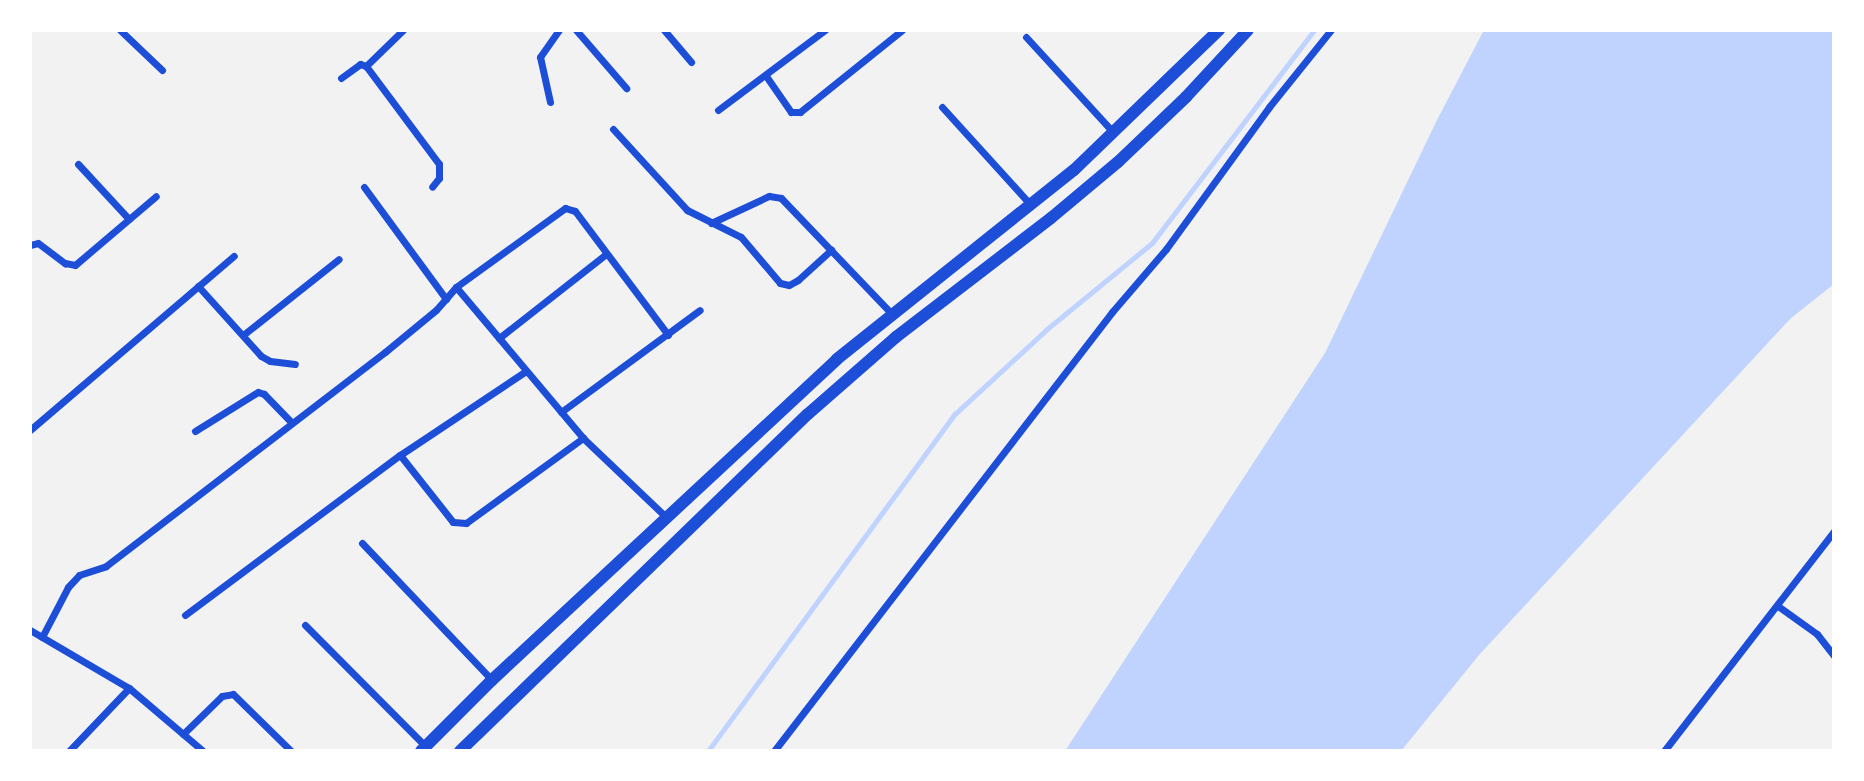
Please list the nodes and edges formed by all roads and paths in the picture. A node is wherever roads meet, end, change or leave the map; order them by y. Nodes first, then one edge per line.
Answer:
1 (120, 30) edge
2 (403, 30) edge
3 (559, 30) edge
4 (576, 30) edge
5 (664, 30) edge
6 (825, 30) edge
7 (902, 30) edge
8 (1219, 30) edge
9 (1248, 30) edge
10 (1331, 30) edge
11 (1026, 37) dead end
12 (691, 62) dead end
13 (366, 66) junction
14 (162, 71) dead end
15 (766, 76) junction
16 (341, 78) dead end
17 (626, 88) dead end
18 (550, 102) dead end
19 (942, 107) dead end
20 (718, 110) dead end
21 (613, 129) dead end
22 (1114, 133) junction
23 (78, 164) dead end
24 (364, 187) dead end
25 (432, 187) dead end
26 (156, 196) dead end
27 (1032, 205) junction
28 (130, 219) junction
29 (711, 223) junction
30 (30, 245) edge
31 (831, 250) junction
32 (607, 254) junction
33 (234, 256) dead end
34 (340, 259) dead end
35 (198, 286) junction
36 (456, 287) junction
37 (446, 299) junction
38 (700, 310) dead end
39 (891, 313) junction
40 (243, 335) junction
41 (668, 335) junction
42 (499, 338) junction
43 (295, 364) dead end
44 (526, 371) junction
45 (794, 398) junction
46 (561, 412) junction
47 (808, 414) junction
48 (290, 422) junction
49 (30, 430) edge
50 (195, 431) dead end
51 (583, 438) junction
52 (400, 455) junction
53 (667, 518) junction
54 (1834, 531) edge
55 (362, 543) dead end
56 (1778, 606) junction
57 (185, 615) dead end
58 (305, 625) dead end
59 (30, 630) edge
60 (42, 637) junction
61 (1834, 656) edge
62 (492, 680) junction
63 (129, 688) junction
64 (183, 734) junction
65 (423, 749) edge
66 (69, 751) edge
67 (203, 751) edge
68 (291, 751) edge
69 (460, 751) edge
70 (774, 751) edge
71 (1664, 751) edge

1 - 14 street
2 - 13 street
3 - 18 street
4 - 17 street
5 - 12 street
6 - 15 street
7 - 15 street
8 - 22 main road
9 - 47 main road
10 - 70 street
11 - 22 street
13 - 16 street
13 - 25 street
15 - 20 street
19 - 27 street
21 - 29 street
22 - 27 main road
23 - 28 street
24 - 37 street
26 - 28 street
27 - 39 main road
28 - 30 street
29 - 31 street
29 - 31 street
31 - 39 street
32 - 36 street
32 - 41 street
32 - 42 street
33 - 35 street
34 - 40 street
35 - 40 street
35 - 49 street
36 - 37 street
36 - 42 street
37 - 48 street
38 - 41 street
39 - 45 main road
40 - 43 street
41 - 46 street
42 - 44 street
44 - 46 street
44 - 52 street
45 - 47 main road
45 - 53 main road
46 - 51 street
47 - 69 main road
48 - 50 street
48 - 60 street
51 - 52 street
51 - 53 street
52 - 57 street
53 - 62 main road
54 - 56 street
55 - 62 street
56 - 61 street
56 - 71 street
58 - 65 street
59 - 60 street
60 - 63 street
62 - 65 main road
63 - 64 street
63 - 66 street
64 - 67 street
64 - 68 street

